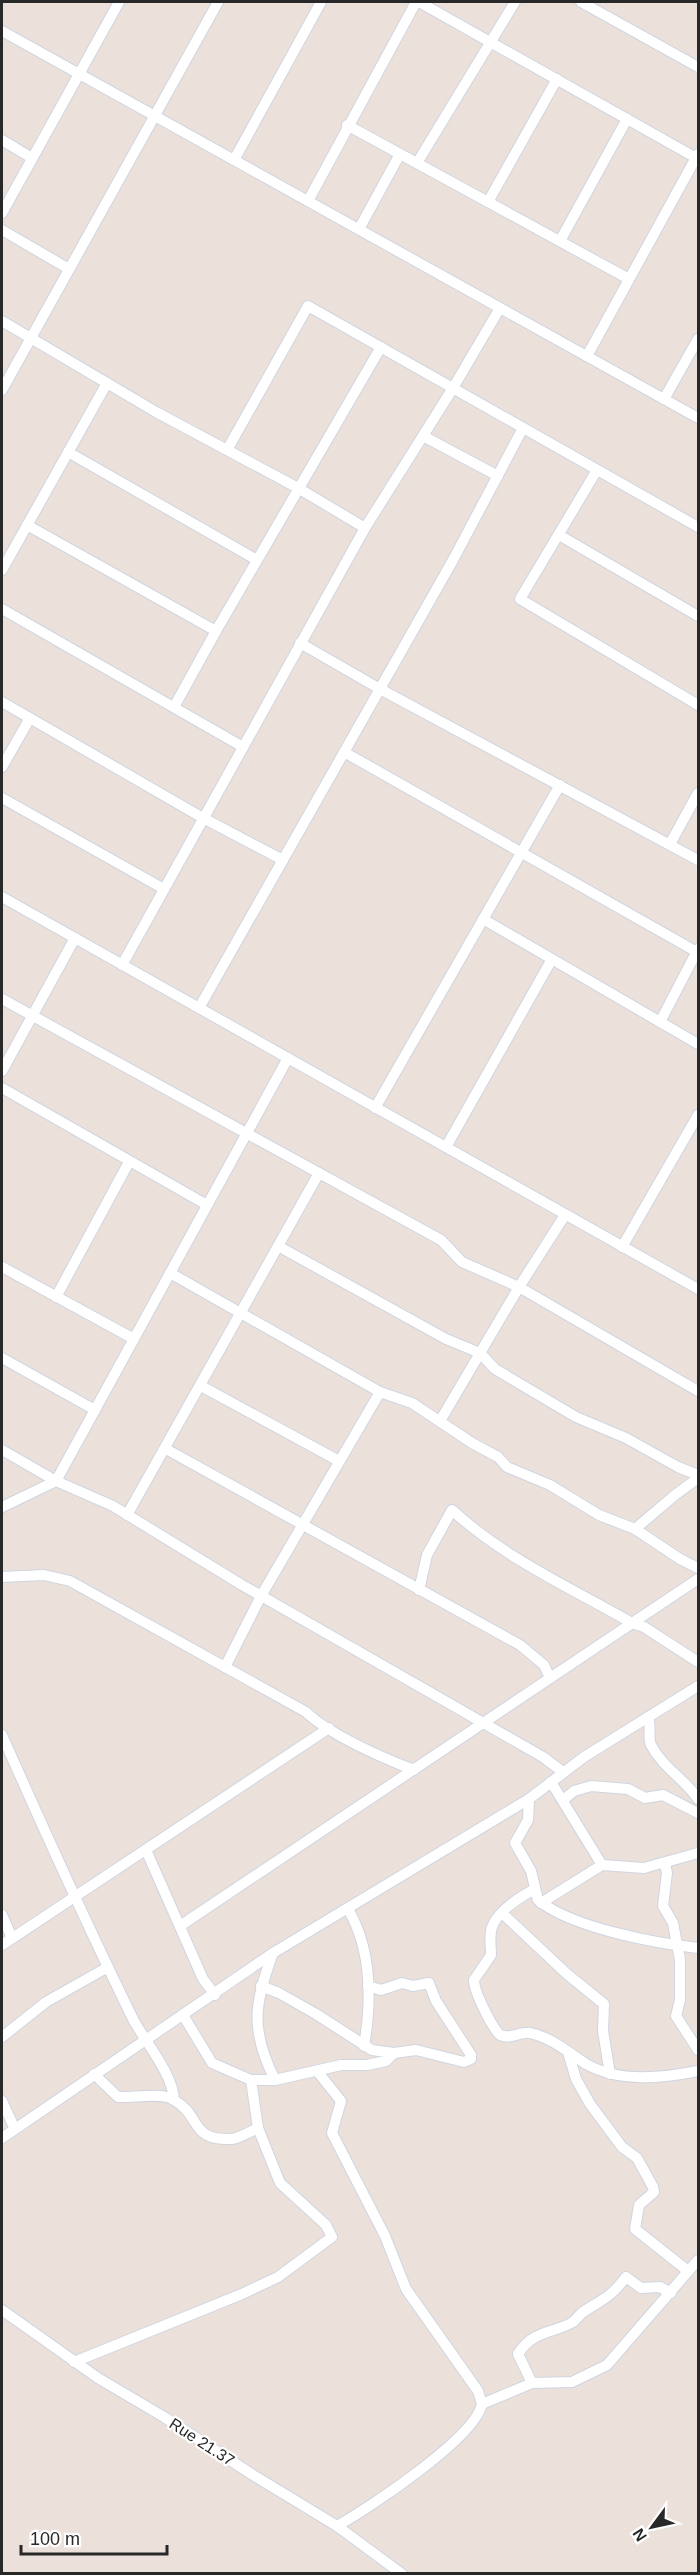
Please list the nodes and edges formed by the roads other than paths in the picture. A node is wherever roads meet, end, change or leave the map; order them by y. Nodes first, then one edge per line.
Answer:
1 (119, 2) edge
2 (218, 2) edge
3 (321, 2) edge
4 (417, 2) edge
5 (515, 2) edge
6 (581, 2) edge
7 (598, 6) edge
8 (2, 31) edge
9 (491, 42) junction
10 (699, 67) edge
11 (79, 74) junction
12 (557, 79) junction
13 (154, 116) junction
14 (627, 118) junction
15 (347, 124) junction
16 (2, 140) edge
17 (400, 154) junction
18 (698, 157) edge
19 (32, 158) junction
20 (234, 160) junction
21 (417, 163) junction
22 (308, 201) junction
23 (488, 202) junction
24 (2, 213) edge
25 (2, 230) edge
26 (359, 230) junction
27 (560, 241) junction
28 (69, 269) junction
29 (629, 279) junction
30 (500, 308) junction
31 (2, 321) edge
32 (30, 338) junction
33 (699, 339) edge
34 (381, 347) junction
35 (587, 356) junction
36 (107, 383) junction
37 (453, 388) junction
38 (2, 390) edge
39 (664, 399) junction
40 (699, 418) edge
41 (524, 428) junction
42 (423, 436) junction
43 (227, 450) junction
44 (68, 452) junction
45 (597, 470) junction
46 (498, 476) junction
47 (298, 488) junction
48 (27, 525) junction
49 (699, 527) edge
50 (364, 528) junction
51 (559, 535) junction
52 (257, 560) junction
53 (2, 570) edge
54 (2, 609) edge
55 (699, 616) edge
56 (216, 630) junction
57 (300, 643) junction
58 (380, 689) junction
59 (2, 702) edge
60 (699, 705) edge
61 (174, 707) junction
62 (30, 718) junction
63 (243, 747) junction
64 (344, 752) junction
65 (2, 767) edge
66 (560, 785) junction
67 (699, 793) edge
68 (2, 798) edge
69 (203, 819) junction
70 (670, 844) junction
71 (522, 852) junction
72 (283, 860) junction
73 (699, 860) edge
74 (164, 890) junction
75 (2, 897) edge
76 (483, 920) junction
77 (75, 938) junction
78 (698, 950) edge
79 (552, 959) junction
80 (122, 965) junction
81 (2, 999) edge
82 (199, 1008) junction
83 (33, 1016) junction
84 (660, 1022) junction
85 (699, 1044) edge
86 (288, 1058) junction
87 (2, 1071) edge
88 (2, 1088) edge
89 (375, 1108) junction
90 (699, 1115) edge
91 (247, 1132) junction
92 (446, 1147) junction
93 (129, 1162) junction
94 (319, 1173) junction
95 (207, 1205) junction
96 (565, 1215) junction
97 (279, 1246) junction
98 (622, 1247) junction
99 (2, 1267) edge
100 (170, 1273) junction
101 (697, 1285) edge
102 (519, 1287) junction
103 (57, 1297) junction
104 (241, 1314) junction
105 (134, 1339) junction
106 (480, 1353) junction
107 (2, 1358) edge
108 (201, 1386) junction
109 (699, 1391) edge
110 (380, 1392) junction
111 (95, 1410) junction
112 (440, 1421) junction
113 (166, 1449) junction
114 (2, 1450) edge
115 (339, 1461) junction
116 (699, 1477) edge
117 (56, 1481) junction
118 (2, 1507) edge
119 (127, 1515) junction
120 (302, 1525) junction
121 (634, 1529) junction
122 (699, 1568) edge
123 (2, 1577) edge
124 (699, 1579) edge
125 (419, 1590) junction
126 (261, 1596) junction
127 (632, 1623) junction
128 (699, 1662) edge
129 (225, 1667) junction
130 (550, 1678) junction
131 (699, 1686) edge
132 (648, 1718) junction
133 (483, 1723) junction
134 (329, 1728) junction
135 (2, 1735) edge
136 (414, 1770) junction
137 (563, 1772) junction
138 (550, 1782) junction
139 (529, 1799) junction
140 (699, 1799) edge
141 (563, 1800) junction
142 (699, 1813) edge
143 (146, 1850) junction
144 (699, 1853) edge
145 (665, 1864) junction
146 (602, 1865) junction
147 (535, 1889) junction
148 (75, 1898) junction
149 (541, 1903) junction
150 (348, 1909) junction
151 (502, 1913) junction
152 (2, 1915) edge
153 (180, 1926) junction
154 (12, 1938) junction
155 (2, 1945) edge
156 (677, 1945) junction
157 (699, 1948) edge
158 (273, 1953) junction
159 (108, 1967) junction
160 (261, 1986) junction
161 (368, 1986) junction
162 (214, 1995) junction
163 (183, 2015) junction
164 (2, 2037) edge
165 (144, 2041) junction
166 (364, 2046) junction
167 (699, 2050) edge
168 (568, 2052) junction
169 (394, 2053) junction
170 (317, 2071) junction
171 (94, 2074) junction
172 (610, 2074) junction
173 (696, 2074) edge
174 (251, 2080) junction
175 (275, 2080) junction
176 (174, 2100) junction
177 (2, 2101) edge
178 (14, 2127) junction
179 (258, 2128) junction
180 (2, 2138) edge
181 (699, 2260) edge
182 (688, 2271) junction
183 (671, 2293) junction
184 (2, 2310) edge
185 (74, 2362) junction
186 (532, 2383) junction
187 (482, 2404) junction
188 (337, 2526) junction
189 (402, 2574) edge

1 - 11 street
2 - 13 street
3 - 20 street
4 - 9 street
4 - 15 street
5 - 9 street
6 - 7 street
7 - 10 street
8 - 11 street
9 - 12 street
9 - 21 street
11 - 13 street
11 - 19 street
12 - 14 street
12 - 23 street
13 - 20 street
13 - 28 street
14 - 18 street
14 - 27 street
15 - 17 street
15 - 22 street
16 - 19 street
17 - 21 street
17 - 26 street
18 - 29 street
19 - 24 street
20 - 22 street
21 - 23 street
22 - 26 street
23 - 27 street
25 - 28 street
26 - 30 street
27 - 29 street
28 - 32 street
29 - 35 street
30 - 35 street
30 - 37 street
31 - 32 street
32 - 36 street
32 - 38 street
33 - 39 street
34 - 37 street
34 - 43 street
34 - 47 street
35 - 39 street
36 - 43 street
36 - 44 street
37 - 41 street
37 - 42 street
39 - 40 street
41 - 45 street
41 - 46 street
42 - 46 street
42 - 50 street
43 - 47 street
44 - 48 street
44 - 52 street
45 - 49 street
45 - 51 street
46 - 58 street
47 - 50 street
47 - 52 street
48 - 53 street
48 - 56 street
50 - 57 street
51 - 55 street
51 - 60 street
52 - 56 street
54 - 61 street
56 - 61 street
57 - 58 street
57 - 63 street
58 - 64 street
58 - 66 street
59 - 62 street
61 - 63 street
62 - 65 street
62 - 69 street
63 - 69 street
64 - 71 street
64 - 72 street
66 - 70 street
66 - 71 street
67 - 70 street
68 - 74 street
69 - 72 street
69 - 74 street
70 - 73 street
71 - 76 street
71 - 78 street
72 - 82 street
74 - 80 street
75 - 77 street
76 - 79 street
76 - 89 street
77 - 80 street
77 - 83 street
78 - 84 street
79 - 84 street
79 - 92 street
80 - 82 street
81 - 83 street
82 - 86 street
83 - 87 street
83 - 91 street
84 - 85 street
86 - 89 street
86 - 91 street
88 - 93 street
89 - 92 street
90 - 98 street
91 - 94 street
91 - 95 street
92 - 96 street
93 - 95 street
93 - 103 street
94 - 97 street
94 - 102 street
95 - 100 street
96 - 98 street
96 - 102 street
97 - 104 street
97 - 106 street
98 - 101 street
99 - 103 street
100 - 104 street
100 - 105 street
102 - 106 street
102 - 109 street
103 - 105 street
104 - 108 street
104 - 110 street
105 - 111 street
106 - 112 street
106 - 116 street
107 - 111 street
108 - 113 street
108 - 115 street
110 - 112 street
110 - 115 street
111 - 117 street
112 - 121 street
113 - 119 street
113 - 120 street
114 - 117 street
115 - 120 street
116 - 121 street
117 - 118 street
117 - 119 street
119 - 126 street
120 - 125 street
120 - 126 street
121 - 122 street
123 - 129 street
124 - 127 street
125 - 127 street
125 - 130 street
126 - 129 street
126 - 133 street
127 - 128 street
127 - 130 street
129 - 134 street
130 - 133 street
131 - 132 street
132 - 137 street
132 - 140 street
133 - 136 street
133 - 137 street
134 - 136 street
134 - 143 street
135 - 148 street
136 - 153 street
137 - 138 street
138 - 139 street
138 - 141 street
139 - 147 street
139 - 150 street
141 - 142 street
141 - 146 street
143 - 148 street
143 - 153 street
144 - 145 street
145 - 146 street
145 - 156 street
146 - 149 street
147 - 149 street
147 - 151 street
148 - 154 street
148 - 159 street
149 - 156 street
150 - 158 street
150 - 161 street
151 - 168 street
151 - 172 street
152 - 154 street
153 - 162 street
154 - 155 street
156 - 157 street
156 - 167 street
158 - 160 street
158 - 162 street
159 - 164 street
159 - 165 street
160 - 166 street
160 - 175 street
161 - 166 street
161 - 169 street
162 - 163 street
163 - 165 street
163 - 174 street
165 - 171 street
165 - 176 street
166 - 169 street
168 - 172 street
168 - 182 street
169 - 170 street
170 - 175 street
170 - 187 street
171 - 176 street
171 - 178 street
172 - 173 street
174 - 175 street
174 - 179 street
176 - 179 street
177 - 178 street
178 - 180 street
179 - 185 street
181 - 182 street
182 - 183 street
183 - 186 street
183 - 186 street
184 - 185 street, Rue 21.37
185 - 188 street, Rue 21.37
186 - 187 street
187 - 188 street
188 - 189 street, Rue 21.37

